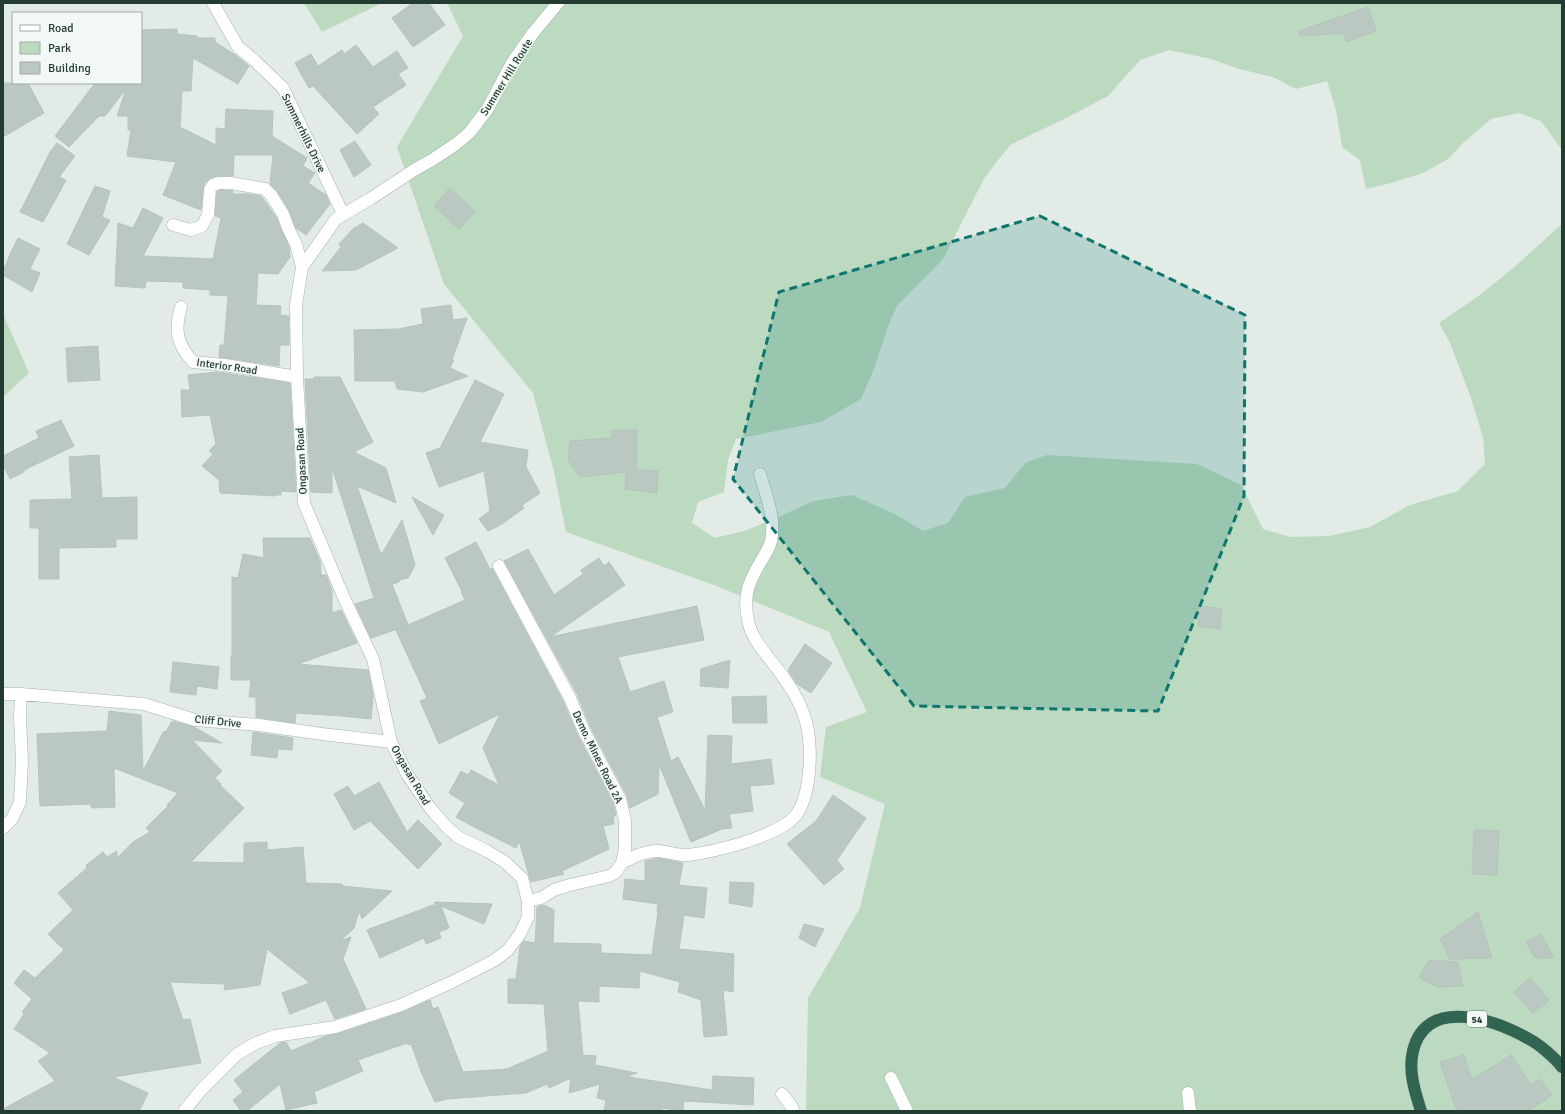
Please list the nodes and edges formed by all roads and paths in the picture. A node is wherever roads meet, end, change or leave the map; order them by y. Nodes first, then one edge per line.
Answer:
1 (213, 3) edge
2 (558, 3) edge
3 (370, 199) joint
4 (343, 214) junction
5 (173, 225) dead end
6 (302, 267) junction
7 (181, 308) dead end
8 (297, 377) junction
9 (760, 474) dead end
10 (499, 566) dead end
11 (3, 694) edge
12 (22, 694) junction
13 (391, 742) junction
14 (3, 828) edge
15 (622, 863) junction
16 (528, 901) junction
17 (1562, 1066) edge
18 (891, 1078) dead end
19 (1188, 1093) dead end
20 (782, 1094) dead end
21 (184, 1111) edge
22 (793, 1111) edge
23 (907, 1111) edge
24 (1190, 1111) edge
25 (1421, 1111) edge

1 - 4 street, Summerhills Drive
2 - 3 street, Summer Hill Route
3 - 4 street, Ongasan Road
4 - 6 street, Ongasan Road
5 - 6 street
6 - 8 street, Ongasan Road
7 - 8 street, Interior Road
8 - 13 street, Ongasan Road
9 - 15 street
10 - 15 street, Demo. Mines Road 2A
11 - 12 street, Cliff Drive
12 - 13 street, Cliff Drive
12 - 14 street
13 - 16 street, Ongasan Road
15 - 16 street
16 - 21 street, Ongasan Road
17 - 25 highway, 54
18 - 23 street
19 - 24 street
20 - 22 street

